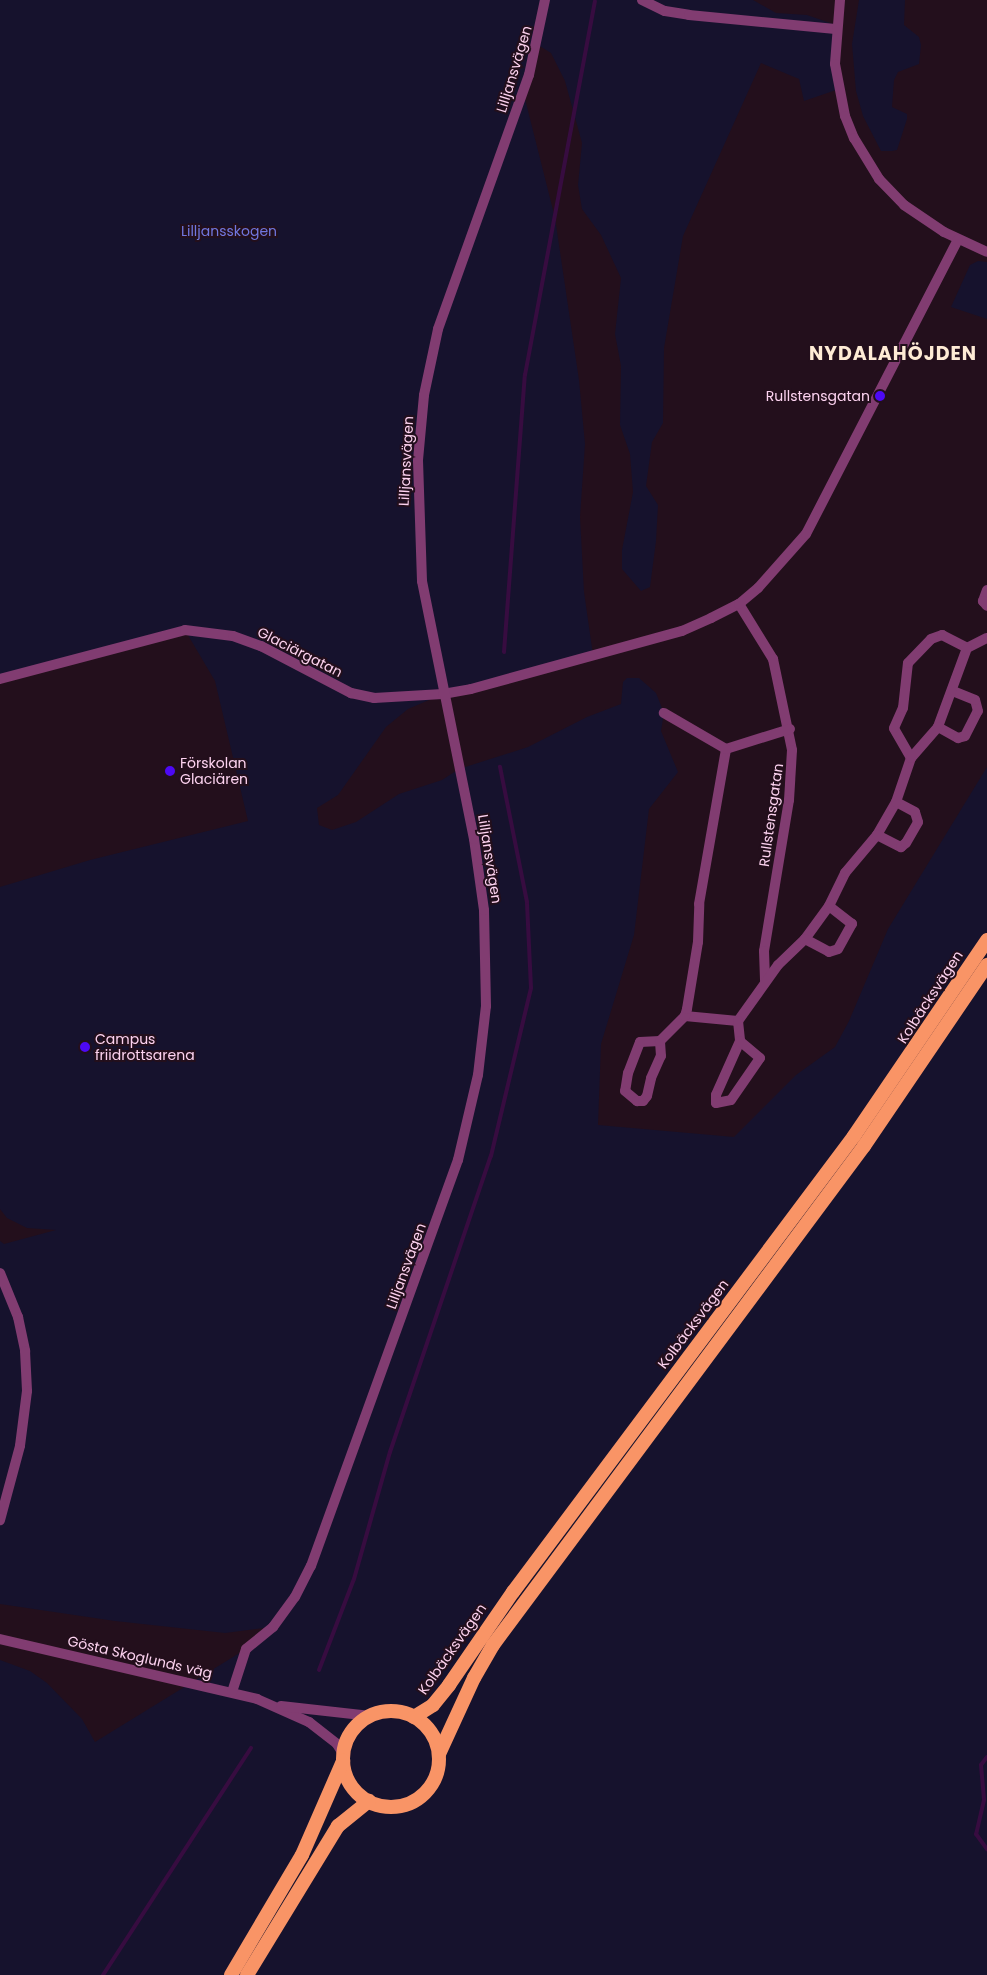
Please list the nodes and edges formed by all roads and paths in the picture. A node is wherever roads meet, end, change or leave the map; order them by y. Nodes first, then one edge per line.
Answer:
1 (545, 0) edge
2 (642, 0) edge
3 (840, 0) edge
4 (835, 29) junction
5 (958, 240) junction
6 (987, 252) edge
7 (987, 590) edge
8 (740, 604) junction
9 (987, 606) edge
10 (987, 638) edge
11 (967, 648) junction
12 (0, 679) edge
13 (953, 691) junction
14 (443, 694) junction
15 (664, 713) dead end
16 (938, 727) junction
17 (790, 729) junction
18 (726, 749) junction
19 (911, 758) junction
20 (896, 802) junction
21 (877, 835) junction
22 (829, 906) junction
23 (805, 940) junction
24 (987, 940) edge
25 (987, 965) edge
26 (765, 981) junction
27 (685, 1016) junction
28 (738, 1021) junction
29 (660, 1041) junction
30 (740, 1041) junction
31 (0, 1274) edge
32 (0, 1520) edge
33 (0, 1639) edge
34 (232, 1692) junction
35 (273, 1705) junction
36 (370, 1716) junction
37 (414, 1716) junction
38 (439, 1754) junction
39 (344, 1757) junction
40 (369, 1801) junction
41 (231, 1975) edge
42 (247, 1975) edge

1 - 14 street, Lilljansvägen
2 - 4 street
3 - 4 street
4 - 5 street
5 - 6 street
5 - 8 street
7 - 9 street
8 - 14 street
8 - 17 street, Rullstensgatan
10 - 11 street
11 - 13 street
11 - 19 street
12 - 14 street, Glaciärgatan
13 - 16 street
13 - 16 street
14 - 34 street, Lilljansvägen
15 - 18 street
16 - 19 street
17 - 18 street
17 - 26 street, Rullstensgatan
18 - 27 street
19 - 20 street
20 - 21 street
20 - 21 street
21 - 22 street
22 - 23 street
22 - 23 street
23 - 26 street
24 - 37 highway, Kolbäcksvägen
25 - 38 highway
26 - 28 street
27 - 28 street
27 - 29 street
28 - 30 street
29 - 29 street
30 - 30 street
31 - 32 street
33 - 34 street, Gösta Skoglunds väg
34 - 35 street, Gösta Skoglunds väg
35 - 36 street, Gösta Skoglunds väg
35 - 39 street, Gösta Skoglunds väg
36 - 37 highway
36 - 39 highway
37 - 38 highway
38 - 40 highway
39 - 40 highway
39 - 41 highway
40 - 42 highway

